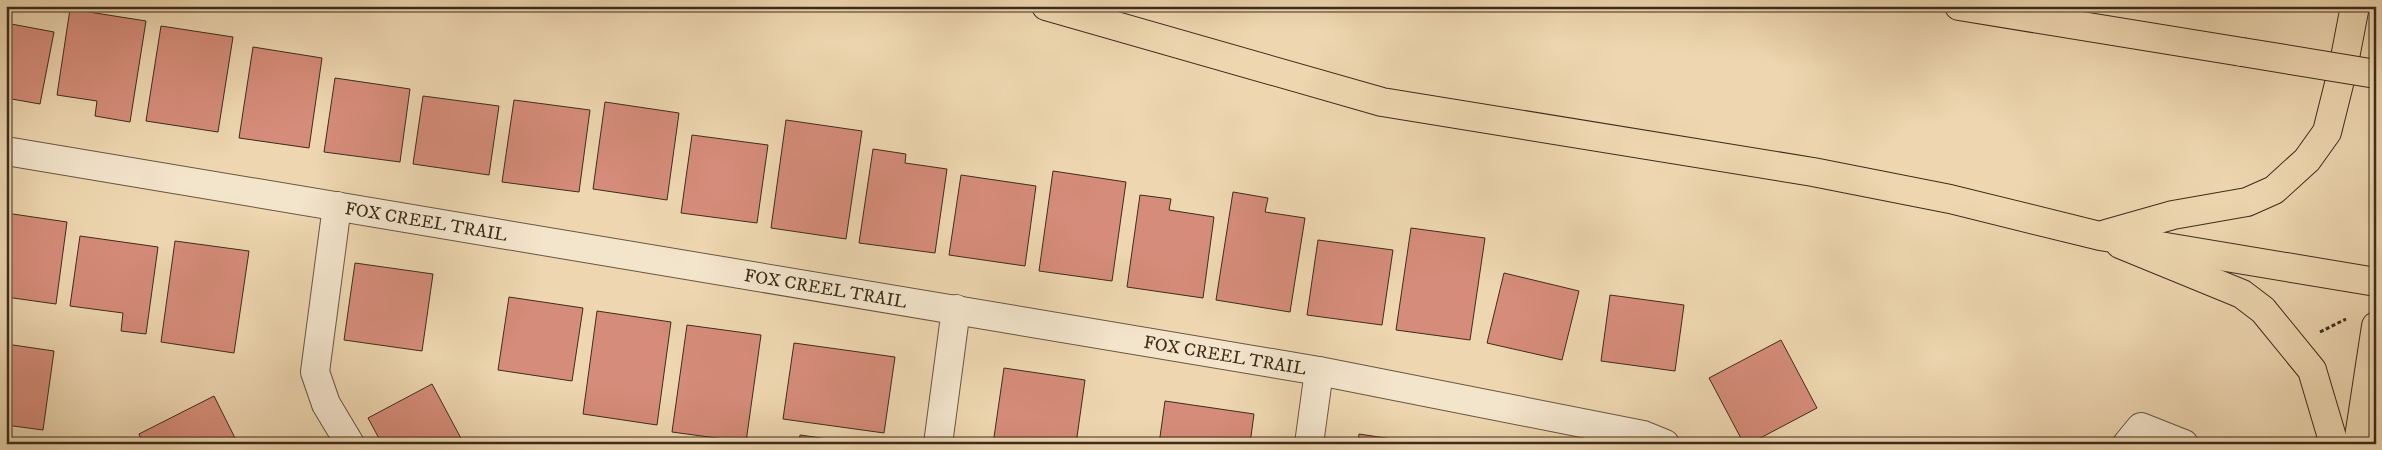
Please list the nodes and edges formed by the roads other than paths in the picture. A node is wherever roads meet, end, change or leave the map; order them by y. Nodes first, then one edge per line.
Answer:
1 (1046, 6) edge
2 (1959, 6) edge
3 (2355, 6) edge
4 (2376, 74) edge
5 (6, 151) edge
6 (337, 206) junction
7 (2100, 236) junction
8 (2376, 282) edge
9 (956, 309) junction
10 (2376, 326) edge
11 (1319, 371) junction
12 (1654, 439) edge
13 (350, 444) edge
14 (938, 444) edge
15 (1309, 444) edge
16 (2127, 444) edge
17 (2184, 444) edge
18 (2334, 444) edge
19 (2358, 444) edge

1 - 7 main road
2 - 4 main road, bridge
3 - 7 main road
5 - 6 street, FOX CREEL TRAIL
6 - 9 street, FOX CREEL TRAIL
6 - 13 street
7 - 8 main road
7 - 18 main road
9 - 11 street, FOX CREEL TRAIL
9 - 14 street
10 - 19 main road
11 - 12 street, FOX CREEL TRAIL
11 - 15 street
16 - 17 street

